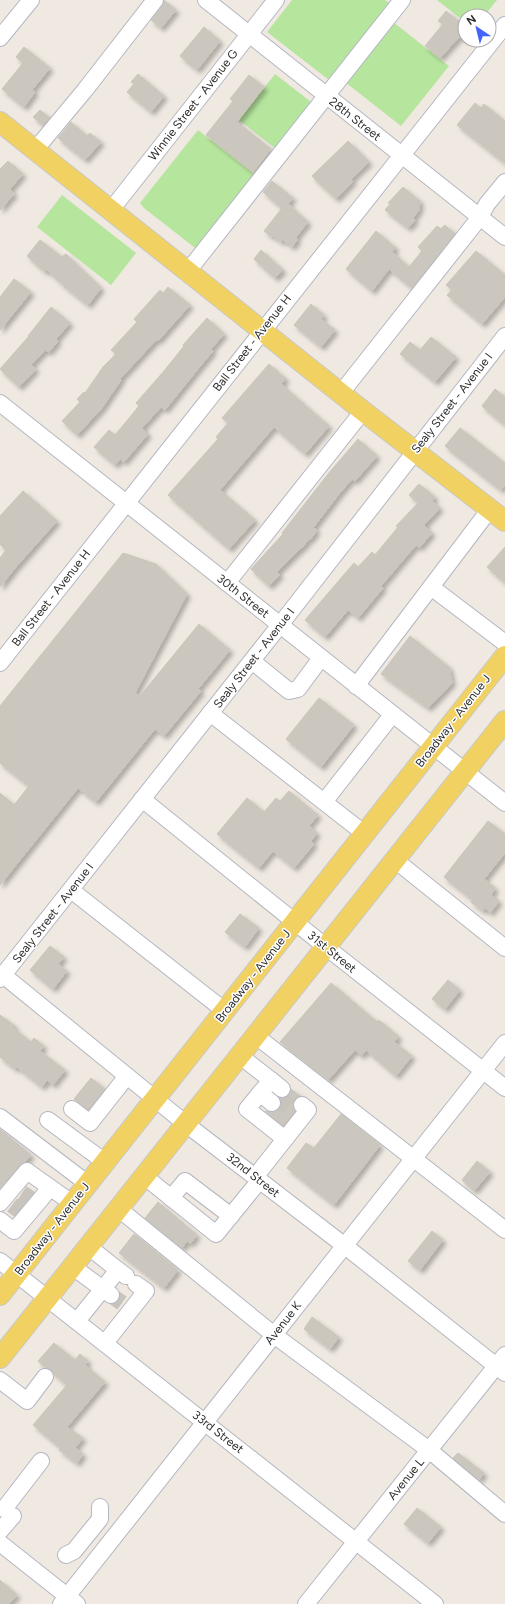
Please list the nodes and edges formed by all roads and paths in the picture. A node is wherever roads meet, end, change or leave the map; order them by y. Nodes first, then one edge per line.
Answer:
1 (31, 0) edge
2 (155, 0) edge
3 (206, 0) edge
4 (276, 0) edge
5 (402, 0) edge
6 (505, 25) edge
7 (249, 34) junction
8 (0, 38) edge
9 (326, 96) junction
10 (0, 122) edge
11 (35, 150) junction
12 (401, 155) junction
13 (505, 182) edge
14 (111, 210) junction
15 (480, 217) junction
16 (505, 237) edge
17 (188, 271) junction
18 (262, 330) junction
19 (505, 336) edge
20 (341, 393) junction
21 (0, 403) edge
22 (363, 411) junction
23 (415, 450) junction
24 (126, 503) junction
25 (498, 515) edge
26 (227, 583) junction
27 (431, 587) junction
28 (280, 625) junction
29 (505, 643) edge
30 (505, 656) edge
31 (322, 658) junction
32 (252, 661) junction
33 (0, 663) edge
34 (356, 686) junction
35 (210, 713) junction
36 (392, 715) junction
37 (505, 721) edge
38 (433, 747) junction
39 (465, 772) junction
40 (142, 799) junction
41 (324, 802) junction
42 (505, 803) edge
43 (365, 834) junction
44 (395, 860) junction
45 (71, 890) junction
46 (295, 922) junction
47 (326, 947) junction
48 (505, 948) edge
49 (2, 977) edge
50 (225, 1011) junction
51 (256, 1036) junction
52 (505, 1043) edge
53 (240, 1056) junction
54 (483, 1071) junction
55 (127, 1076) junction
56 (505, 1088) edge
57 (156, 1098) junction
58 (72, 1109) dead end
59 (298, 1115) dead end
60 (0, 1117) edge
61 (48, 1120) dead end
62 (186, 1124) junction
63 (285, 1139) junction
64 (414, 1158) junction
65 (105, 1162) junction
66 (144, 1176) junction
67 (257, 1179) junction
68 (88, 1184) junction
69 (50, 1188) junction
70 (171, 1198) junction
71 (19, 1202) edge
72 (72, 1203) junction
73 (119, 1209) junction
74 (231, 1216) junction
75 (0, 1220) edge
76 (505, 1230) edge
77 (345, 1246) junction
78 (89, 1247) junction
79 (0, 1261) edge
80 (73, 1267) junction
81 (17, 1274) junction
82 (127, 1277) junction
83 (0, 1295) edge
84 (48, 1298) junction
85 (117, 1300) junction
86 (77, 1321) junction
87 (274, 1335) junction
88 (106, 1343) junction
89 (0, 1358) edge
90 (502, 1364) edge
91 (45, 1377) dead end
92 (0, 1380) edge
93 (206, 1422) junction
94 (429, 1450) junction
95 (42, 1461) dead end
96 (505, 1514) edge
97 (0, 1531) edge
98 (118, 1533) junction
99 (356, 1541) junction
100 (0, 1543) edge
101 (92, 1565) junction
102 (69, 1601) edge
103 (431, 1603) edge
104 (306, 1604) edge

1 - 8 street
2 - 11 street
3 - 7 street, 28th Street
4 - 7 street, Winnie Street - Avenue G
5 - 9 street
6 - 12 street, Ball Street - Avenue H
7 - 9 street, 28th Street
7 - 14 street, Winnie Street - Avenue G
9 - 12 street, 28th Street
9 - 17 street
10 - 11 main road
11 - 14 main road
12 - 15 street, 28th Street
12 - 18 street, Ball Street - Avenue H
13 - 15 street
14 - 17 main road
15 - 16 street, 28th Street
15 - 20 street
17 - 18 main road
18 - 20 main road
18 - 24 street, Ball Street - Avenue H
19 - 23 street, Sealy Street - Avenue I
20 - 22 main road
21 - 24 street, 30th Street
22 - 23 main road
22 - 26 street
23 - 25 main road
23 - 28 street, Sealy Street - Avenue I
24 - 26 street, 30th Street
24 - 33 street, Ball Street - Avenue H
25 - 27 street
26 - 28 street, 30th Street
27 - 29 street
27 - 34 street
28 - 31 street, 30th Street
28 - 32 street, Sealy Street - Avenue I
30 - 38 main road, Broadway - Avenue J
31 - 32 street
31 - 34 street, 30th Street
32 - 35 street, Sealy Street - Avenue I
34 - 36 street, 30th Street
35 - 40 street, Sealy Street - Avenue I
35 - 41 street
36 - 38 street, 30th Street
36 - 41 street
37 - 39 main road
38 - 39 street, 30th Street
38 - 43 main road, Broadway - Avenue J
39 - 42 street, 30th Street
39 - 44 main road
40 - 45 street, Sealy Street - Avenue I
40 - 46 street, 31st Street
41 - 43 street
43 - 46 main road, Broadway - Avenue J
44 - 47 main road
44 - 48 street
45 - 49 street, Sealy Street - Avenue I
45 - 50 street
46 - 47 street, 31st Street
46 - 50 main road, Broadway - Avenue J
47 - 51 main road
47 - 54 street, 31st Street
49 - 55 street, 32nd Street
50 - 57 main road, Broadway - Avenue J
51 - 53 main road
51 - 64 street
52 - 54 street, Avenue K
53 - 62 main road
53 - 63 street
54 - 56 street, 31st Street
54 - 64 street, Avenue K
55 - 57 street, 32nd Street
55 - 58 street
57 - 62 street, 32nd Street
57 - 65 main road, Broadway - Avenue J
59 - 63 street
60 - 68 street
61 - 65 street
62 - 66 main road
62 - 67 street, 32nd Street
63 - 67 street
64 - 76 street
64 - 77 street, Avenue K
65 - 68 main road, Broadway - Avenue J
66 - 70 street
66 - 73 main road
67 - 74 street
67 - 77 street, 32nd Street
68 - 72 main road, Broadway - Avenue J
69 - 71 street
69 - 71 street
69 - 72 street
70 - 74 street
70 - 74 street
71 - 75 street
72 - 81 main road, Broadway - Avenue J
73 - 78 main road
73 - 87 street
77 - 87 street, Avenue K
77 - 90 street, 32nd Street
78 - 80 main road
78 - 82 street
79 - 81 street, 33rd Street
80 - 84 main road
80 - 85 street
81 - 83 main road, Broadway - Avenue J
81 - 84 street, 33rd Street
82 - 85 street
82 - 85 street
84 - 86 street, 33rd Street
84 - 89 main road
85 - 86 street
85 - 88 street
86 - 88 street, 33rd Street
87 - 93 street, Avenue K
87 - 94 street
88 - 93 street, 33rd Street
90 - 94 street, Avenue L
91 - 92 street
93 - 98 street, Avenue K
93 - 99 street, 33rd Street
94 - 96 street
94 - 99 street, Avenue L
95 - 97 street
98 - 101 street, Avenue K
98 - 101 street
99 - 103 street, 33rd Street
99 - 104 street, Avenue L
100 - 102 street
101 - 102 street, Avenue K

